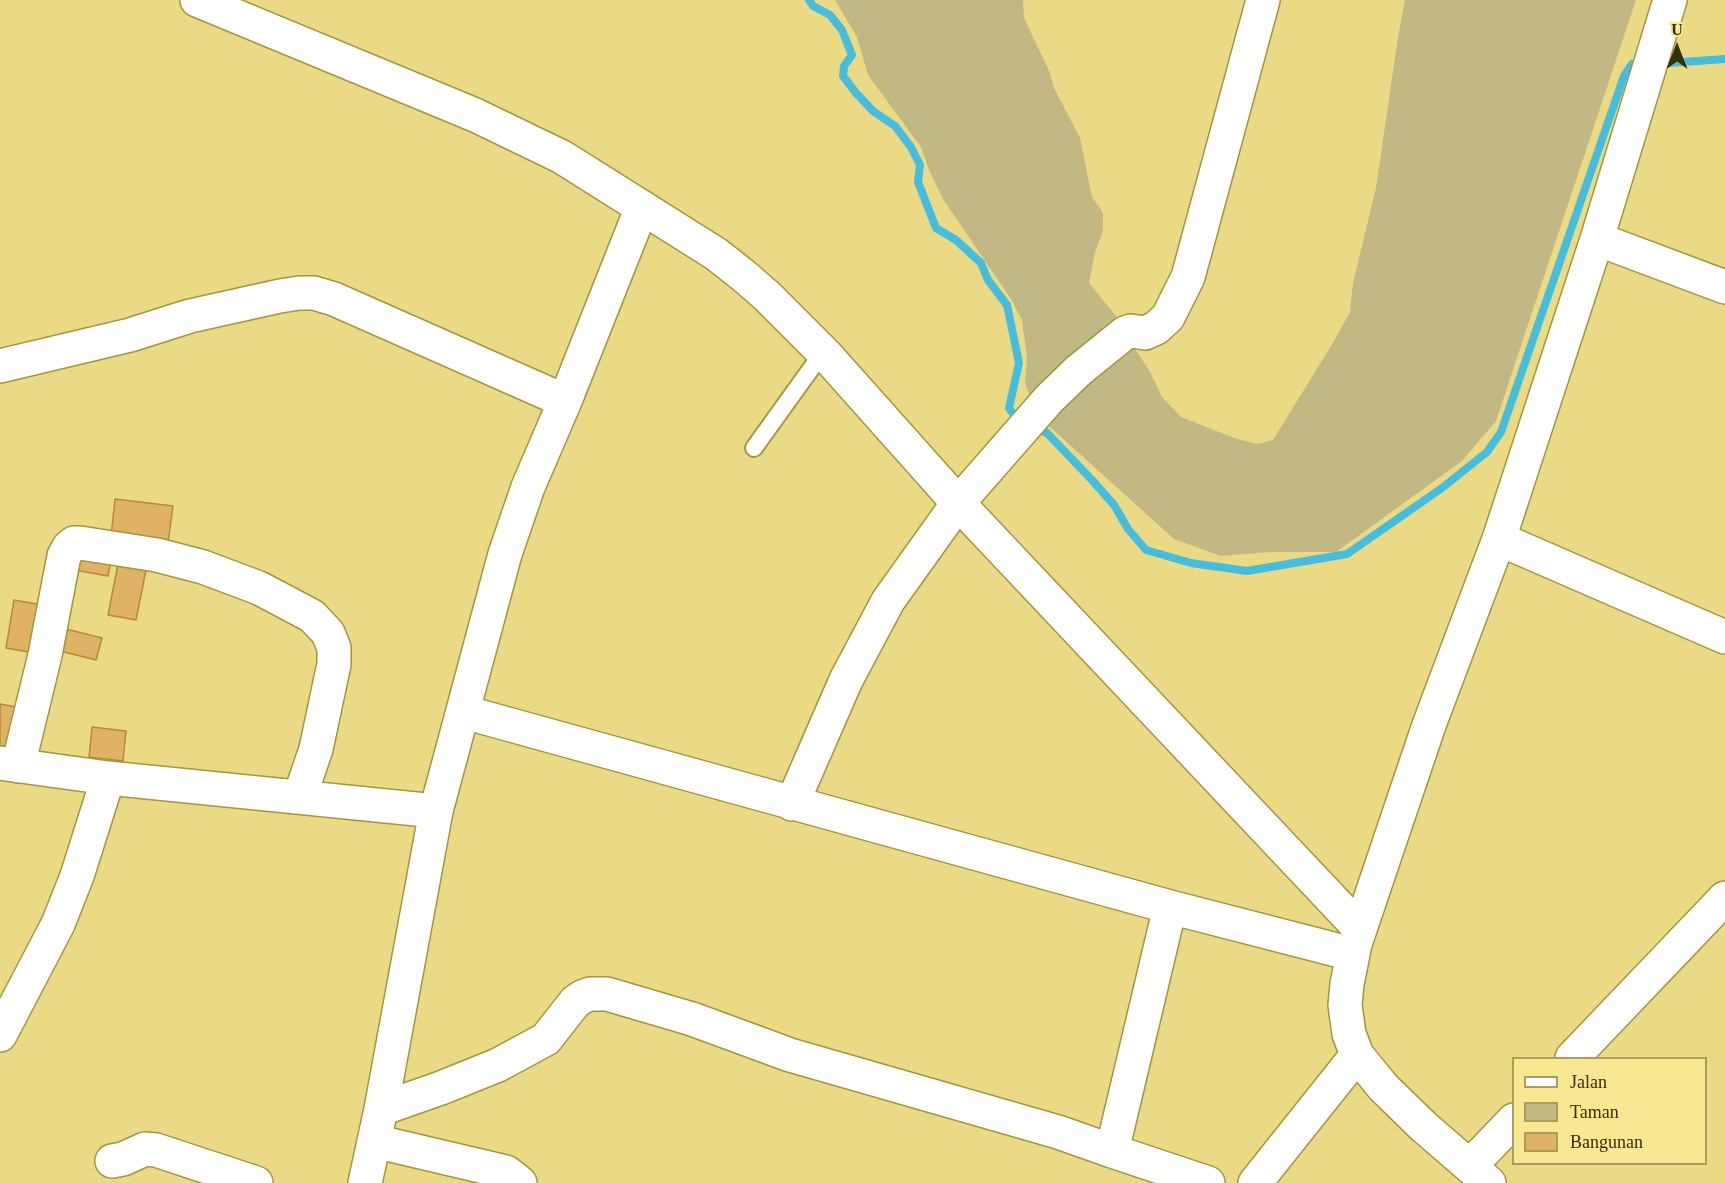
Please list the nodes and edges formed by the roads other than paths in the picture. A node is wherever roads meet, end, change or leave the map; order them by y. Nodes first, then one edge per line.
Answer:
1 (1263, 0) edge
2 (1670, 0) edge
3 (210, 2) edge
4 (642, 207) junction
5 (1597, 239) junction
6 (1725, 287) edge
7 (823, 352) junction
8 (0, 366) edge
9 (565, 401) junction
10 (754, 448) dead end
11 (969, 490) junction
12 (1499, 539) junction
13 (1725, 637) edge
14 (464, 712) junction
15 (9, 764) edge
16 (108, 778) junction
17 (300, 796) junction
18 (792, 804) junction
19 (436, 811) junction
20 (1725, 898) edge
21 (1170, 907) junction
22 (1356, 942) junction
23 (0, 1035) edge
24 (1357, 1055) junction
25 (1574, 1057) edge
26 (381, 1109) junction
27 (1512, 1123) edge
28 (374, 1141) junction
29 (1112, 1151) junction
30 (112, 1161) dead end
31 (1479, 1175) edge
32 (256, 1183) edge
33 (365, 1183) edge
34 (520, 1183) edge
35 (1208, 1183) edge
36 (1254, 1183) edge

1 - 11 street
2 - 5 street
3 - 4 street
4 - 7 street
4 - 9 street
5 - 6 street
5 - 12 street
7 - 10 lane
7 - 11 street
8 - 9 street
9 - 14 street
11 - 18 street
11 - 22 street
12 - 13 street
12 - 22 street
14 - 18 street
14 - 19 street
15 - 16 street
15 - 17 street
16 - 17 street
16 - 23 street
17 - 19 street
18 - 21 street
19 - 26 street
20 - 25 street
21 - 22 street
21 - 29 street
22 - 24 street
24 - 31 street
24 - 36 street
26 - 28 street
26 - 29 street
27 - 31 street
28 - 33 street
28 - 34 street
29 - 35 street
30 - 32 street

